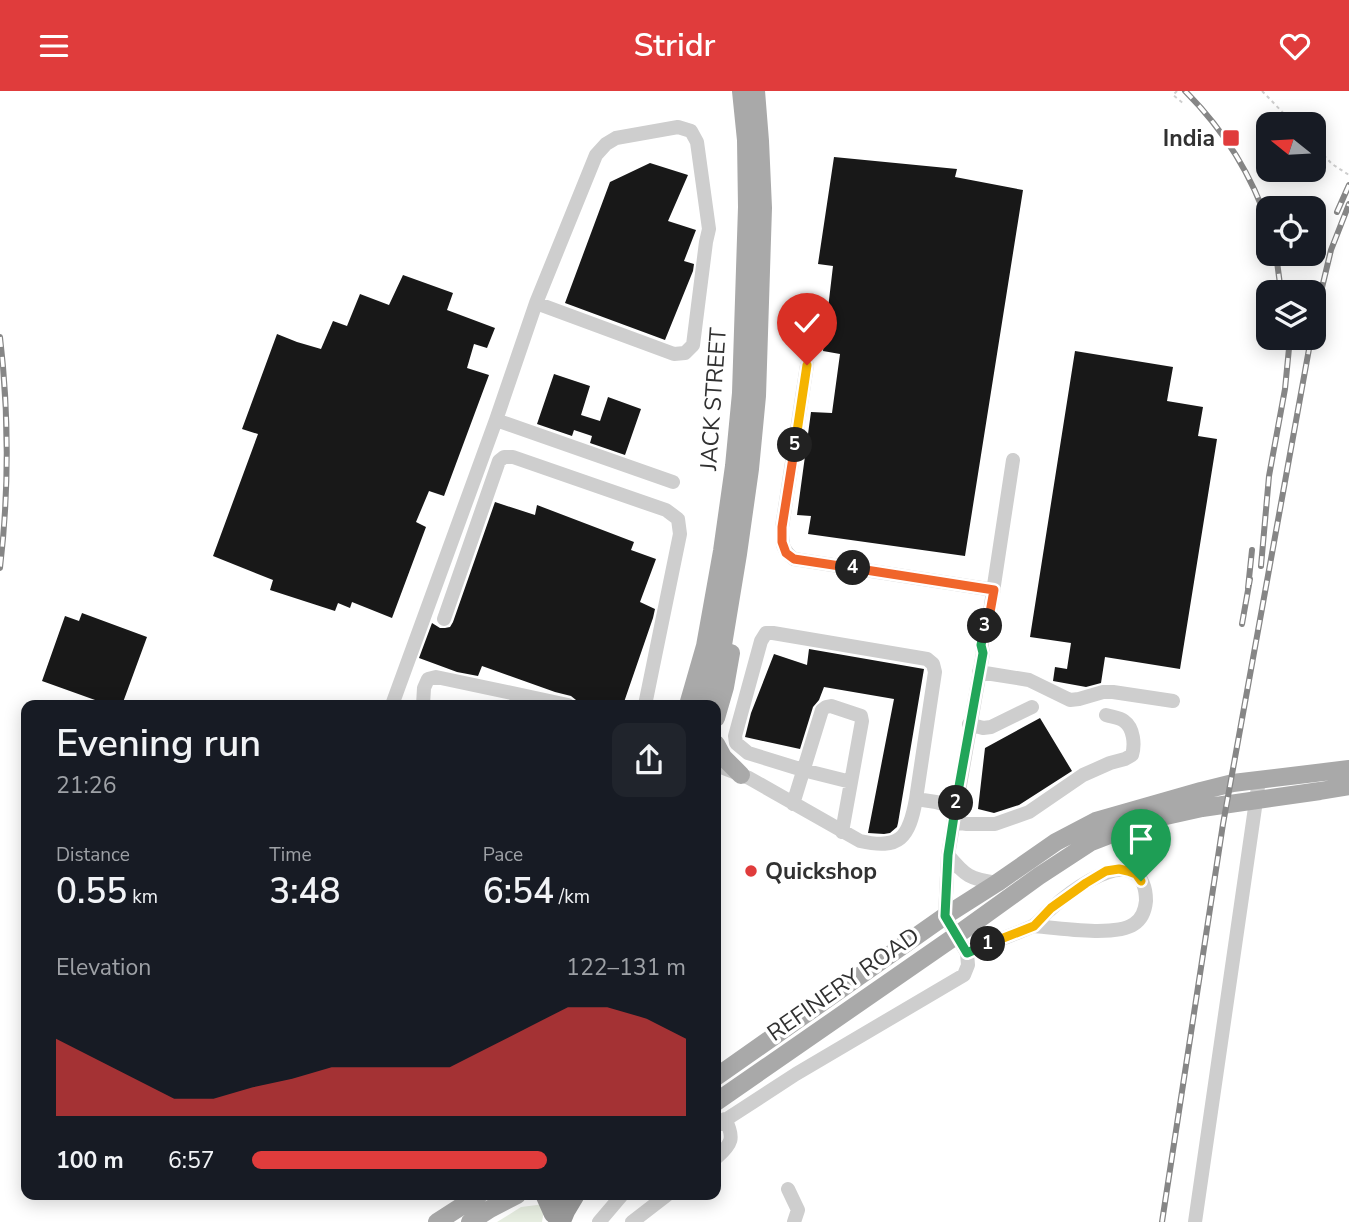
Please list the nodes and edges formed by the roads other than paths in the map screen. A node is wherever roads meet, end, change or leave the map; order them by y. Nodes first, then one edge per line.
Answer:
1 (749, 92) edge
2 (753, 140) junction
3 (536, 303) junction
4 (807, 365) dead end
5 (496, 420) junction
6 (1013, 460) dead end
7 (673, 482) dead end
8 (994, 590) junction
9 (729, 608) junction
10 (444, 619) dead end
11 (979, 673) junction
12 (395, 700) edge
13 (424, 700) edge
14 (544, 700) edge
15 (646, 700) edge
16 (689, 700) edge
17 (707, 700) edge
18 (721, 700) edge
19 (1173, 701) dead end
20 (1032, 707) dead end
21 (1106, 715) dead end
22 (969, 724) junction
23 (721, 753) edge
24 (721, 767) edge
25 (1349, 769) edge
26 (803, 770) junction
27 (741, 775) junction
28 (1255, 781) junction
29 (850, 782) junction
30 (1349, 786) edge
31 (916, 799) junction
32 (1201, 799) junction
33 (1252, 801) junction
34 (793, 804) junction
35 (954, 815) junction
36 (1101, 828) junction
37 (842, 832) junction
38 (948, 855) junction
39 (997, 883) junction
40 (945, 916) junction
41 (1034, 926) junction
42 (957, 935) junction
43 (967, 953) junction
44 (721, 1073) edge
45 (721, 1099) edge
46 (721, 1122) edge
47 (721, 1124) edge
48 (721, 1154) edge
49 (788, 1189) dead end
50 (471, 1200) edge
51 (507, 1200) edge
52 (571, 1200) edge
53 (618, 1200) edge
54 (661, 1200) edge
55 (554, 1209) edge
56 (437, 1222) edge
57 (470, 1222) edge
58 (599, 1222) edge
59 (632, 1222) edge
60 (794, 1222) edge
61 (1195, 1222) edge

1 - 2 main road, JACK STREET
2 - 9 main road, JACK STREET
2 - 16 main road, JACK STREET
3 - 3 street
3 - 5 street
4 - 8 street
5 - 7 street
5 - 12 street
6 - 8 street
8 - 11 street
9 - 17 main road, JACK STREET
9 - 18 main road
10 - 15 street
11 - 19 street
11 - 22 street
13 - 14 street
20 - 22 street
21 - 35 street
22 - 35 street
23 - 27 main road
24 - 27 street
25 - 28 main road, REFINERY ROAD
26 - 29 street
26 - 29 street
26 - 31 street
26 - 34 street
27 - 34 street
28 - 32 main road, REFINERY ROAD
28 - 33 street
29 - 37 street
30 - 33 main road, REFINERY ROAD
31 - 35 street
31 - 37 street
32 - 33 main road, REFINERY ROAD
32 - 36 main road, REFINERY ROAD
33 - 61 street
34 - 37 street
35 - 38 street
36 - 39 main road, REFINERY ROAD
36 - 42 main road, REFINERY ROAD
38 - 39 street
38 - 40 street
39 - 40 main road, REFINERY ROAD
40 - 42 street
40 - 44 main road, REFINERY ROAD
41 - 41 street
41 - 43 street
42 - 43 street
42 - 45 main road, REFINERY ROAD
43 - 46 street
47 - 48 street
49 - 60 street
50 - 56 main road
51 - 57 main road
52 - 55 highway
53 - 58 street
54 - 59 street

